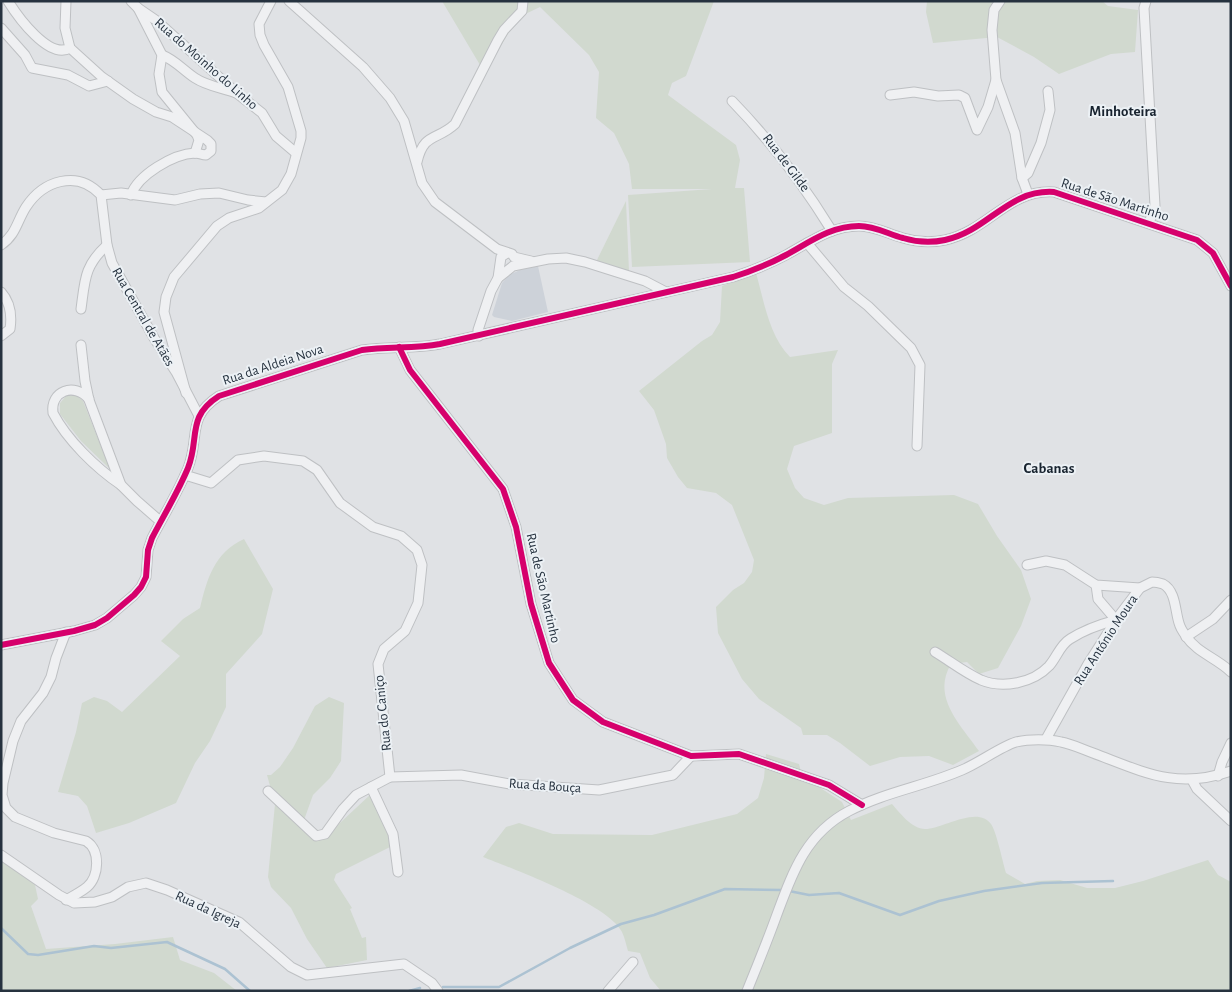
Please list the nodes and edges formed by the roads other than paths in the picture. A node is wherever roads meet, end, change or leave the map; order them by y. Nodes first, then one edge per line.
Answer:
1 (8, 1) edge
2 (66, 1) edge
3 (271, 1) edge
4 (289, 1) edge
5 (523, 1) edge
6 (1000, 1) edge
7 (1146, 1) edge
8 (134, 5) edge
9 (1, 28) edge
10 (70, 48) junction
11 (162, 55) junction
12 (996, 80) junction
13 (108, 81) junction
14 (1048, 91) dead end
15 (239, 95) junction
16 (890, 95) dead end
17 (732, 101) dead end
18 (197, 135) junction
19 (195, 153) junction
20 (296, 153) junction
21 (417, 163) junction
22 (1022, 178) junction
23 (1028, 194) junction
24 (101, 195) junction
25 (131, 195) junction
26 (266, 202) junction
27 (1149, 223) junction
28 (832, 231) junction
29 (807, 243) junction
30 (1, 245) edge
31 (107, 245) junction
32 (506, 259) junction
33 (1231, 286) edge
34 (1, 292) edge
35 (666, 292) junction
36 (81, 309) dead end
37 (1, 336) edge
38 (479, 336) junction
39 (81, 345) dead end
40 (399, 347) junction
41 (186, 393) junction
42 (89, 400) junction
43 (199, 416) junction
44 (917, 446) dead end
45 (186, 475) junction
46 (121, 485) junction
47 (160, 521) junction
48 (1027, 565) dead end
49 (1096, 585) junction
50 (1140, 588) junction
51 (1231, 600) edge
52 (1116, 620) junction
53 (66, 632) junction
54 (1186, 637) junction
55 (1, 645) edge
56 (935, 652) dead end
57 (1231, 672) edge
58 (1046, 740) junction
59 (1231, 743) edge
60 (691, 756) junction
61 (1231, 771) edge
62 (1218, 776) junction
63 (390, 777) junction
64 (1192, 780) junction
65 (371, 787) junction
66 (268, 791) dead end
67 (862, 805) junction
68 (1231, 821) edge
69 (1, 855) edge
70 (398, 872) dead end
71 (66, 900) junction
72 (633, 962) dead end
73 (438, 991) edge
74 (608, 991) edge
75 (747, 991) edge

1 - 10 street
2 - 10 street
3 - 20 street
4 - 21 street
5 - 21 street
6 - 12 street
7 - 27 street
8 - 11 street
8 - 15 street, Rua do Moinho do Linho
9 - 13 street
10 - 13 street
11 - 15 street
11 - 18 street
12 - 16 street
12 - 22 street
13 - 18 street
14 - 22 street
15 - 20 street, Rua do Moinho do Linho
17 - 28 street, Rua de Gilde
18 - 19 street
18 - 19 street
19 - 25 street
20 - 26 street
21 - 32 street
22 - 23 street
23 - 27 street, Rua de São Martinho
23 - 28 street, Rua de São Martinho
24 - 25 street
24 - 30 street
24 - 31 street, Rua Central de Atães
25 - 26 street
26 - 41 street
27 - 33 street, Rua de São Martinho
28 - 29 street, Rua de São Martinho
29 - 35 street, Rua da Aldeia Nova
29 - 44 street
31 - 36 street
31 - 41 street, Rua Central de Atães
32 - 35 street
32 - 38 street
34 - 37 street
35 - 38 street, Rua da Aldeia Nova
38 - 40 street, Rua da Aldeia Nova
39 - 42 street
40 - 43 street, Rua da Aldeia Nova
40 - 60 street, Rua de São Martinho
41 - 43 street
42 - 46 street
42 - 46 street
43 - 45 street
45 - 47 street
45 - 63 street, Rua do Caniço
46 - 47 street
47 - 53 street
48 - 49 street
49 - 50 street
49 - 52 street
50 - 52 street, Rua António Moura
50 - 54 street, Rua António Moura
51 - 54 street
52 - 56 street
52 - 58 street, Rua António Moura
53 - 55 street
53 - 71 street
54 - 57 street
58 - 64 street
58 - 67 street
59 - 62 street
60 - 63 street, Rua da Bouça
60 - 67 street, Rua de São Martinho
61 - 62 street
62 - 64 street
63 - 65 street
64 - 68 street
65 - 66 street
65 - 70 street
67 - 75 street
69 - 71 street, Rua da Igreja
71 - 73 street, Rua da Igreja
72 - 74 street

